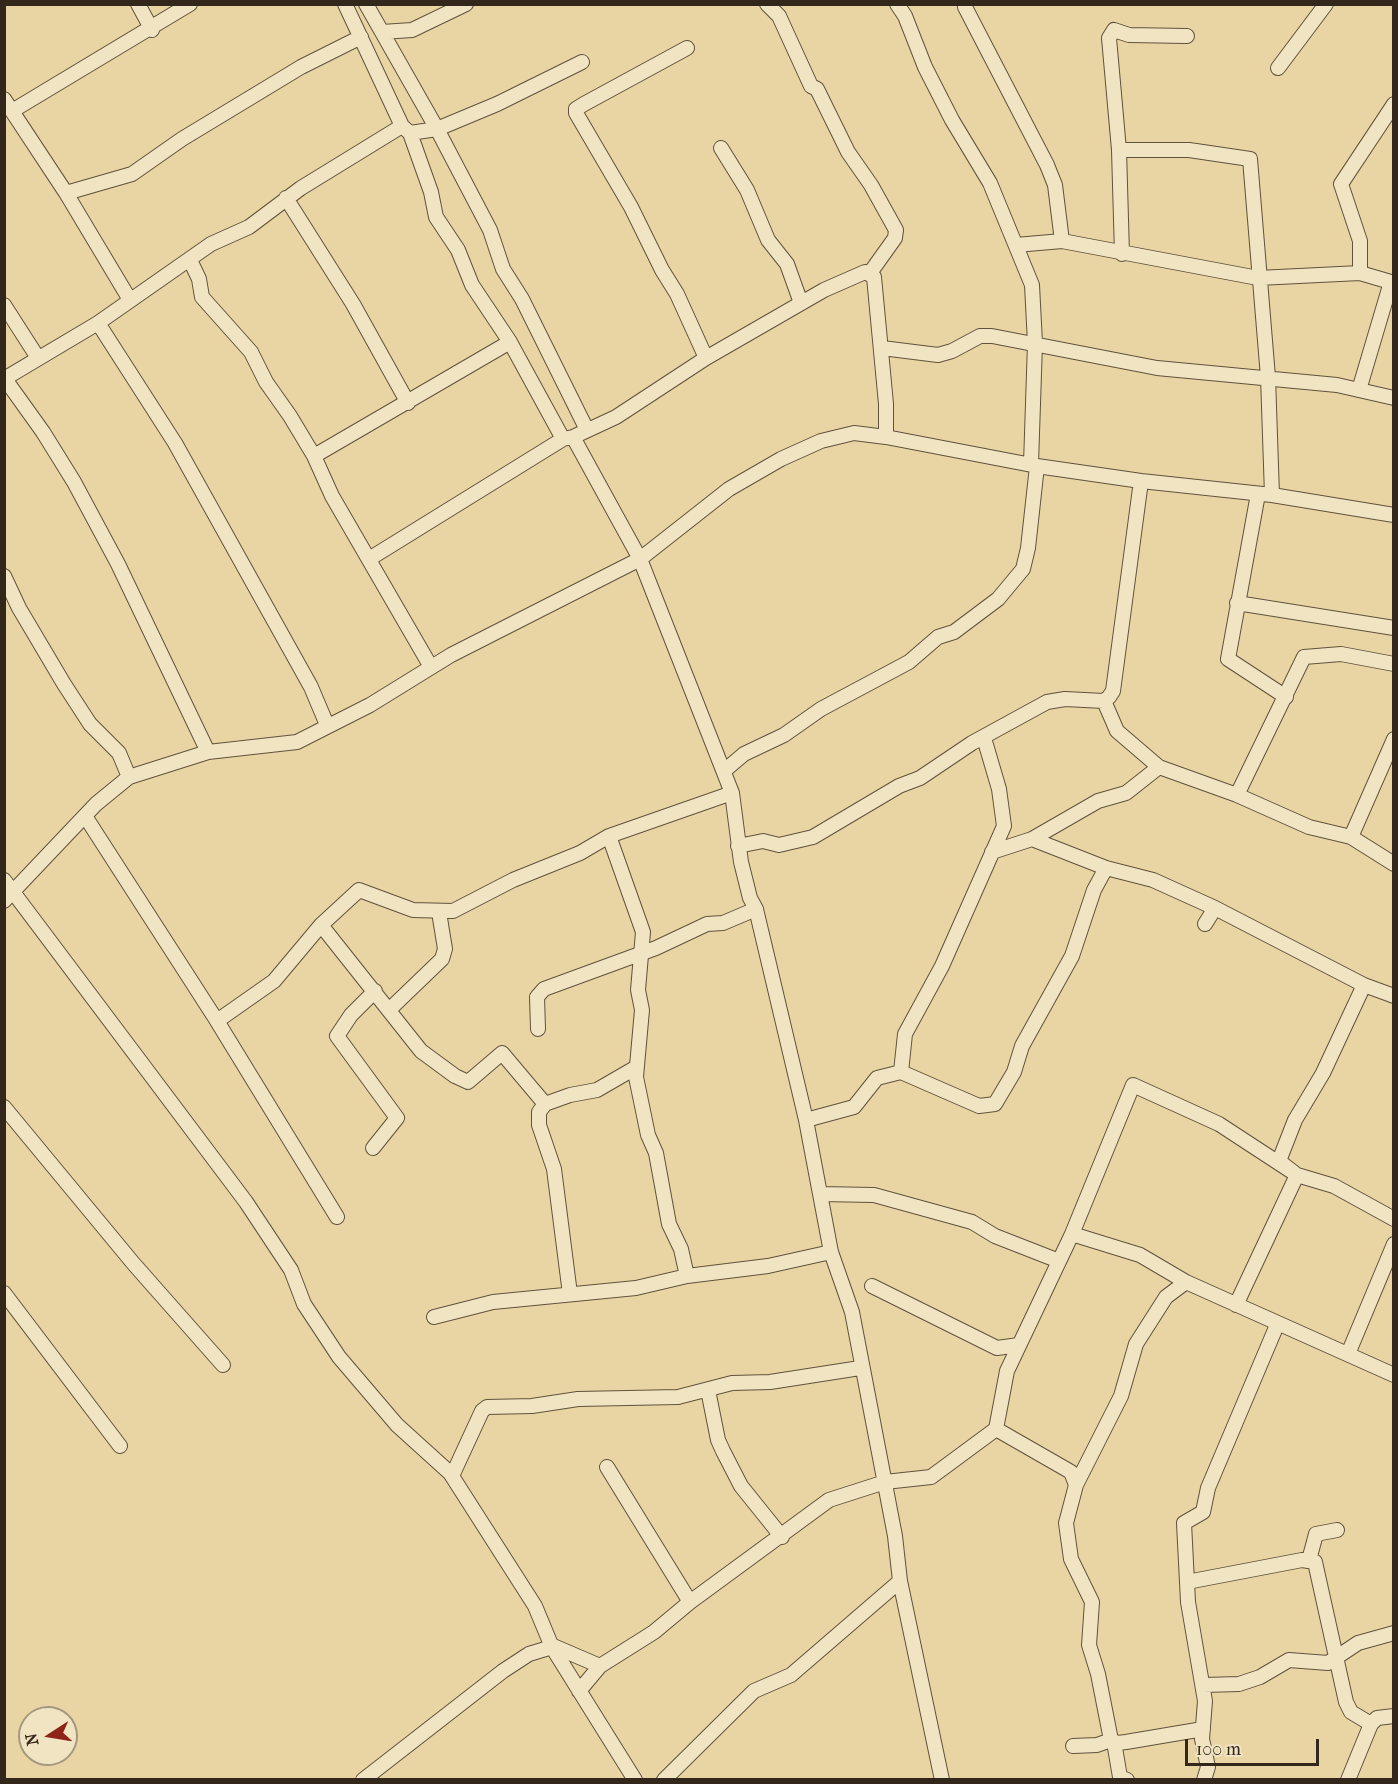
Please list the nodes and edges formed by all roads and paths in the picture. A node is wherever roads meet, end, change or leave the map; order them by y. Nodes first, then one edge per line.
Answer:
1 (138, 4) edge
2 (190, 4) edge
3 (345, 4) edge
4 (366, 4) edge
5 (466, 4) edge
6 (767, 4) edge
7 (897, 4) edge
8 (1326, 4) edge
9 (965, 8) dead end
10 (152, 30) junction
11 (382, 32) junction
12 (1187, 36) dead end
13 (361, 37) junction
14 (687, 48) dead end
15 (582, 62) dead end
16 (1278, 68) dead end
17 (4, 99) edge
18 (1394, 104) edge
19 (12, 111) junction
20 (437, 129) junction
21 (406, 130) junction
22 (722, 148) dead end
23 (1119, 150) junction
24 (66, 193) junction
25 (286, 198) junction
26 (1062, 241) junction
27 (1016, 244) junction
28 (1122, 254) junction
29 (190, 260) junction
30 (870, 273) junction
31 (1360, 273) junction
32 (1258, 278) junction
33 (1392, 283) edge
34 (130, 300) junction
35 (801, 303) junction
36 (4, 305) edge
37 (98, 323) junction
38 (510, 342) junction
39 (1035, 343) junction
40 (882, 348) junction
41 (38, 358) junction
42 (706, 358) junction
43 (1268, 377) junction
44 (5, 379) edge
45 (1359, 390) junction
46 (1394, 398) edge
47 (408, 403) junction
48 (587, 430) junction
49 (886, 437) junction
50 (568, 438) junction
51 (314, 456) junction
52 (1034, 465) junction
53 (1141, 482) junction
54 (1265, 495) junction
55 (1394, 515) edge
56 (369, 559) junction
57 (640, 559) junction
58 (4, 576) edge
59 (1237, 603) junction
60 (1394, 628) edge
61 (1394, 664) edge
62 (431, 667) junction
63 (1287, 697) junction
64 (1104, 701) junction
65 (327, 725) junction
66 (984, 738) junction
67 (1394, 739) edge
68 (208, 752) junction
69 (1160, 767) junction
70 (724, 771) junction
71 (129, 777) junction
72 (732, 793) junction
73 (1237, 795) junction
74 (85, 816) junction
75 (1004, 826) junction
76 (609, 836) junction
77 (1351, 837) junction
78 (1027, 840) junction
79 (738, 846) junction
80 (992, 852) junction
81 (1394, 864) edge
82 (1106, 868) junction
83 (8, 891) edge
84 (1215, 908) junction
85 (756, 909) junction
86 (439, 912) junction
87 (1205, 924) dead end
88 (321, 925) junction
89 (640, 954) junction
90 (1364, 985) junction
91 (375, 991) junction
92 (1394, 996) edge
93 (390, 1009) junction
94 (217, 1021) junction
95 (538, 1029) dead end
96 (635, 1068) junction
97 (901, 1072) junction
98 (545, 1104) junction
99 (4, 1107) edge
100 (806, 1120) junction
101 (373, 1148) dead end
102 (820, 1194) junction
103 (337, 1217) dead end
104 (1394, 1219) edge
105 (1072, 1234) junction
106 (1394, 1244) edge
107 (831, 1252) junction
108 (1059, 1261) junction
109 (687, 1276) junction
110 (1186, 1282) junction
111 (872, 1286) dead end
112 (4, 1293) edge
113 (570, 1294) junction
114 (1236, 1305) junction
115 (434, 1317) dead end
116 (1277, 1325) junction
117 (1019, 1345) junction
118 (997, 1348) junction
119 (1348, 1354) junction
120 (223, 1365) dead end
121 (860, 1368) junction
122 (1007, 1371) junction
123 (1394, 1375) edge
124 (708, 1390) junction
125 (996, 1430) junction
126 (120, 1446) dead end
127 (608, 1467) dead end
128 (452, 1476) junction
129 (885, 1482) junction
130 (1076, 1485) junction
131 (1337, 1530) dead end
132 (782, 1537) junction
133 (1309, 1560) junction
134 (900, 1581) junction
135 (1187, 1582) junction
136 (690, 1602) junction
137 (1394, 1633) edge
138 (551, 1646) junction
139 (1336, 1658) junction
140 (600, 1666) junction
141 (1204, 1685) junction
142 (579, 1691) junction
143 (1394, 1716) edge
144 (1371, 1724) junction
145 (1203, 1729) junction
146 (1112, 1741) junction
147 (1073, 1746) dead end
148 (363, 1779) edge
149 (635, 1779) edge
150 (663, 1779) edge
151 (942, 1779) edge
152 (1127, 1779) edge
153 (1204, 1779) edge
154 (1348, 1779) edge

1 - 10 street
2 - 10 street
3 - 13 street
4 - 11 street
5 - 11 street
6 - 30 street
7 - 27 street
8 - 16 street
9 - 26 street
10 - 19 street
11 - 20 street
12 - 23 street
13 - 21 street
13 - 24 street
14 - 42 street
15 - 20 street
17 - 19 street
18 - 31 street
19 - 24 street
20 - 21 street
20 - 48 street
21 - 25 street
21 - 38 street
22 - 35 street
23 - 28 street
23 - 32 street
24 - 34 street
25 - 29 street
25 - 47 street
26 - 27 street
26 - 28 street
27 - 39 street
28 - 32 street
29 - 34 street
29 - 51 street
30 - 35 street
30 - 40 street
31 - 32 street
31 - 33 street
32 - 43 street
33 - 45 street
34 - 37 street
35 - 42 street
36 - 41 street
37 - 41 street
37 - 65 street
38 - 47 street
38 - 50 street
39 - 40 street
39 - 43 street
39 - 52 street
40 - 49 street
41 - 44 street
42 - 48 street
43 - 45 street
43 - 54 street
44 - 68 street
45 - 46 street
47 - 51 street
48 - 50 street
49 - 52 street
49 - 57 street
50 - 56 street
50 - 57 street
51 - 56 street
52 - 53 street
52 - 70 street
53 - 54 street
53 - 64 street
54 - 55 street
54 - 59 street
56 - 62 street
57 - 62 street
57 - 70 street
58 - 71 street
59 - 60 street
59 - 63 street
61 - 63 street
62 - 65 street
63 - 73 street
64 - 66 street
64 - 69 street
65 - 68 street
66 - 75 street
66 - 79 street
67 - 77 street
68 - 71 street
69 - 73 street
69 - 78 street
70 - 72 street
71 - 74 street
72 - 76 street
72 - 79 street
73 - 77 street
74 - 83 street
74 - 94 street
75 - 78 street
75 - 80 street
76 - 86 street
76 - 89 street
77 - 81 street
78 - 80 street
78 - 82 street
79 - 85 street
80 - 97 street
82 - 84 street
82 - 97 street
83 - 128 street
84 - 87 street
84 - 90 street
85 - 89 street
85 - 100 street
86 - 88 street
86 - 93 street
88 - 91 street
88 - 94 street
89 - 95 street
89 - 96 street
90 - 92 street
90 - 104 street
91 - 93 street
91 - 101 street
93 - 98 street
94 - 103 street
96 - 98 street
96 - 109 street
97 - 100 street
98 - 113 street
99 - 120 street
100 - 102 street
102 - 107 street
102 - 108 street
105 - 108 street
105 - 110 street
105 - 114 street
106 - 119 street
107 - 109 street
107 - 121 street
108 - 117 street
109 - 113 street
110 - 114 street
110 - 130 street
111 - 118 street
112 - 126 street
113 - 115 street
114 - 116 street
116 - 119 street
116 - 135 street
117 - 118 street
117 - 122 street
118 - 122 street
119 - 123 street
121 - 124 street
121 - 129 street
122 - 125 street
124 - 128 street
124 - 132 street
125 - 129 street
125 - 130 street
127 - 136 street
128 - 138 street
129 - 132 street
129 - 134 street
130 - 146 street
131 - 133 street
132 - 136 street
133 - 135 street
133 - 139 street
134 - 150 street
134 - 151 street
135 - 141 street
136 - 140 street
137 - 139 street
138 - 140 street
138 - 142 street
138 - 148 street
139 - 141 street
139 - 144 street
140 - 142 street
141 - 145 street
142 - 149 street
143 - 144 street
144 - 154 street
145 - 146 street
145 - 153 street
146 - 147 street
146 - 152 street

